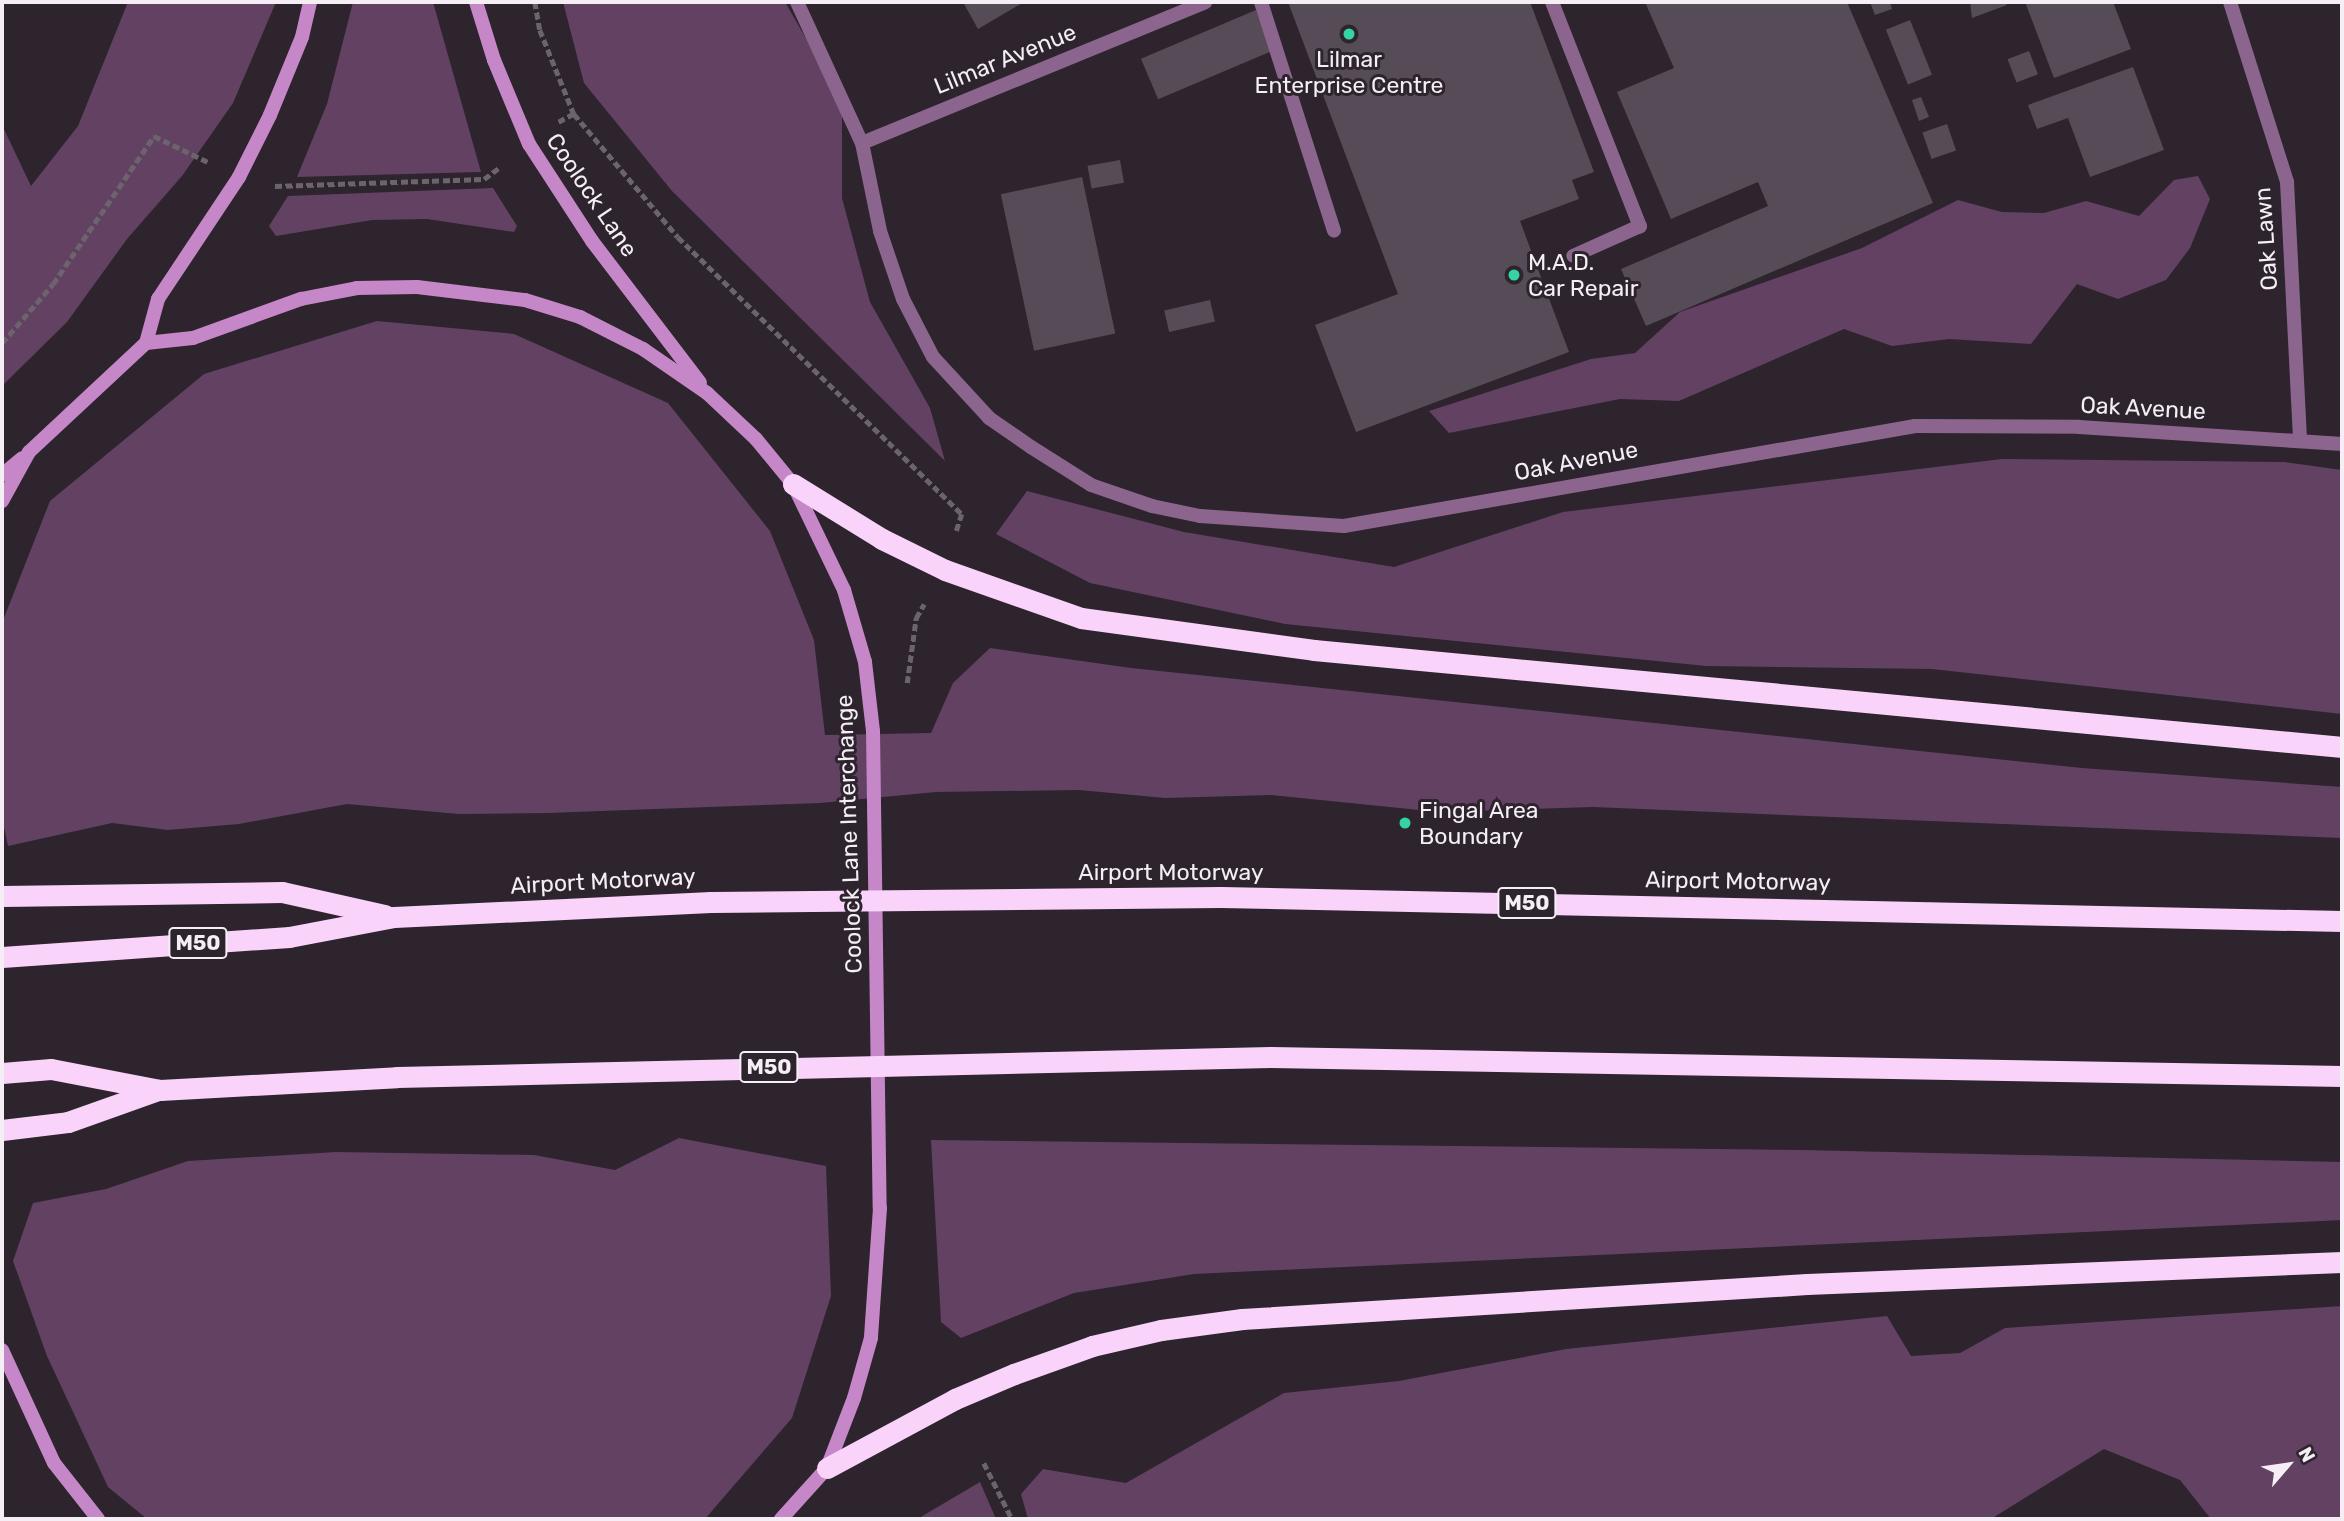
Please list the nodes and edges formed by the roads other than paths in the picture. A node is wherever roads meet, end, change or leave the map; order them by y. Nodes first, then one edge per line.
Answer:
1 (310, 2) edge
2 (476, 2) edge
3 (797, 2) edge
4 (1205, 2) edge
5 (1261, 2) edge
6 (1552, 2) edge
7 (2230, 2) edge
8 (862, 143) junction
9 (1334, 231) dead end
10 (1573, 256) dead end
11 (146, 343) junction
12 (708, 393) junction
13 (2300, 439) junction
14 (2342, 444) edge
15 (29, 452) junction
16 (2, 475) edge
17 (793, 484) junction
18 (2, 501) edge
19 (2342, 747) edge
20 (2, 896) edge
21 (394, 917) junction
22 (2342, 921) edge
23 (2, 957) edge
24 (2, 1073) edge
25 (2342, 1076) edge
26 (160, 1090) junction
27 (2, 1130) edge
28 (2342, 1262) edge
29 (2, 1350) edge
30 (827, 1468) junction
31 (98, 1519) edge
32 (781, 1519) edge

1 - 11 main road
2 - 12 main road, Coolock Lane
3 - 8 street
4 - 8 street, Lilmar Avenue
5 - 9 street
6 - 10 street
7 - 13 street, Oak Lawn
8 - 13 street, Oak Avenue
11 - 12 main road, Coolock Lane Interchange
11 - 15 main road
12 - 17 main road, Coolock Lane Interchange
13 - 14 street, Oak Avenue
15 - 16 main road
15 - 18 main road
17 - 19 highway
17 - 30 main road, Coolock Lane Interchange
20 - 21 highway
21 - 22 highway, Airport Motorway / M50
21 - 23 highway, Airport Motorway / M50
24 - 26 highway, M50
25 - 26 highway, M50
26 - 27 highway
28 - 30 highway
29 - 31 main road
30 - 32 main road, Coolock Lane Interchange

